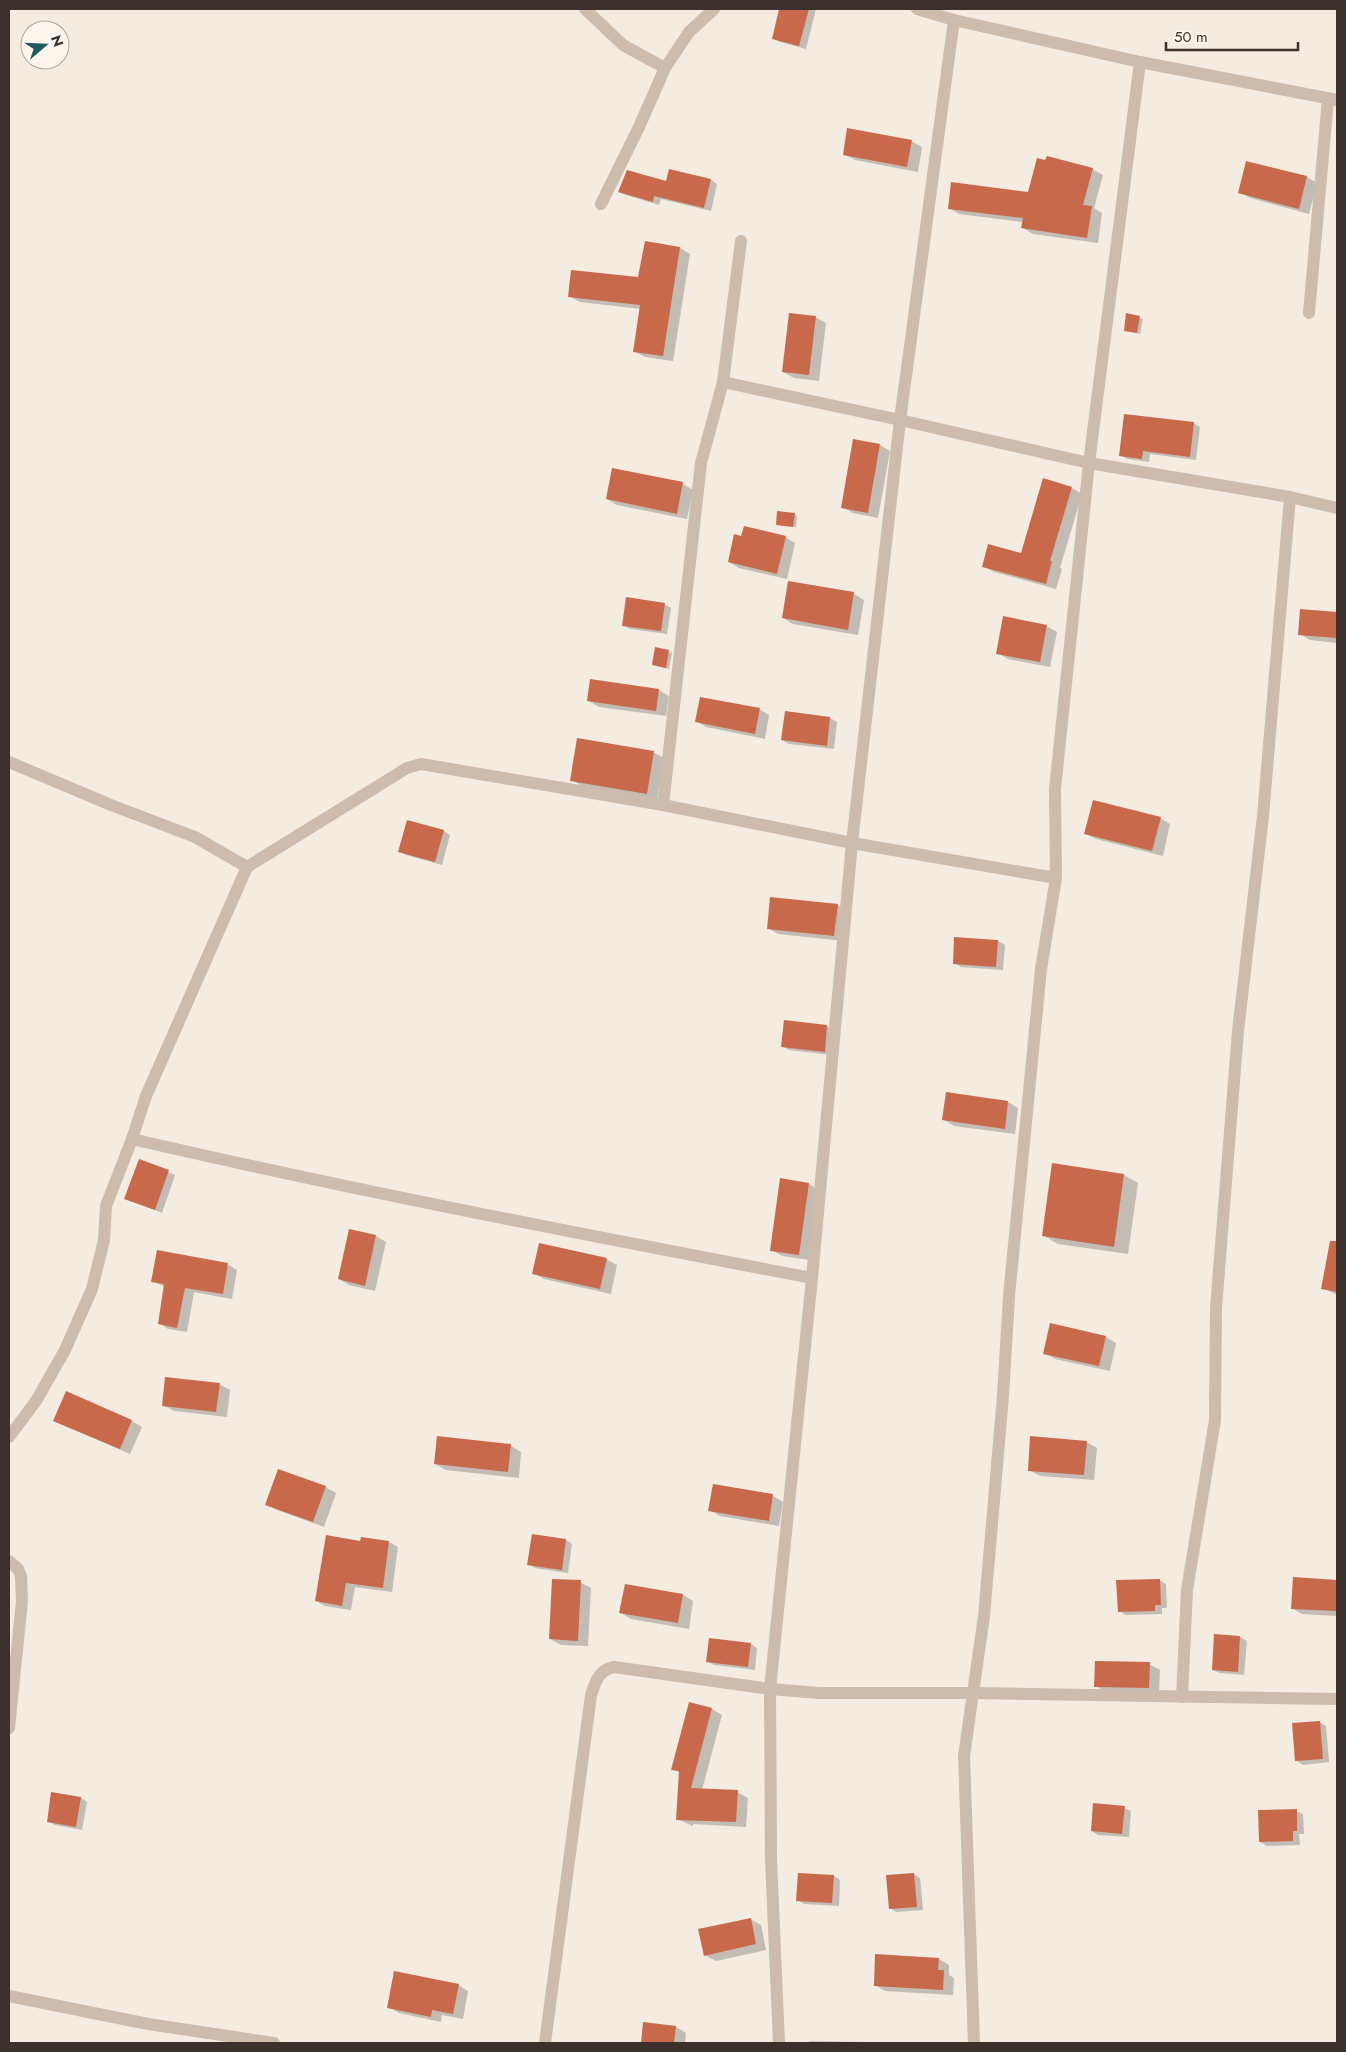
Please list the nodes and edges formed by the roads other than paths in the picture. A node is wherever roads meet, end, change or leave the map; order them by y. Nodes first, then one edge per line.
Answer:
1 (585, 9) edge
2 (714, 9) edge
3 (916, 9) edge
4 (954, 20) junction
5 (1140, 62) junction
6 (665, 68) junction
7 (1333, 100) edge
8 (600, 204) dead end
9 (741, 241) dead end
10 (1308, 313) dead end
11 (723, 382) junction
12 (900, 420) junction
13 (1089, 463) junction
14 (1290, 497) junction
15 (1337, 508) edge
16 (9, 762) edge
17 (663, 805) junction
18 (852, 843) junction
19 (247, 866) junction
20 (1056, 878) junction
21 (132, 1139) junction
22 (812, 1278) junction
23 (9, 1437) edge
24 (9, 1561) edge
25 (770, 1689) junction
26 (972, 1693) junction
27 (1182, 1697) junction
28 (1337, 1700) edge
29 (1337, 1711) edge
30 (9, 1728) edge
31 (9, 1996) edge
32 (274, 2043) edge
33 (545, 2043) edge
34 (779, 2043) edge
35 (974, 2043) edge

1 - 6 street
2 - 6 street
3 - 4 street
4 - 5 street
4 - 12 street
5 - 7 street
5 - 13 street
6 - 8 street
7 - 10 street
9 - 11 street
11 - 12 street
11 - 17 street
12 - 13 street
12 - 18 street
13 - 14 street
13 - 20 street
14 - 15 street
14 - 27 street
16 - 19 street
17 - 18 street
17 - 19 street
18 - 20 street
18 - 22 street
19 - 21 street
20 - 26 street
21 - 22 street
21 - 23 street
22 - 25 street
24 - 30 street
25 - 26 street
25 - 33 street
25 - 34 street
26 - 27 street
26 - 35 street
27 - 28 street
28 - 29 street
31 - 32 street

